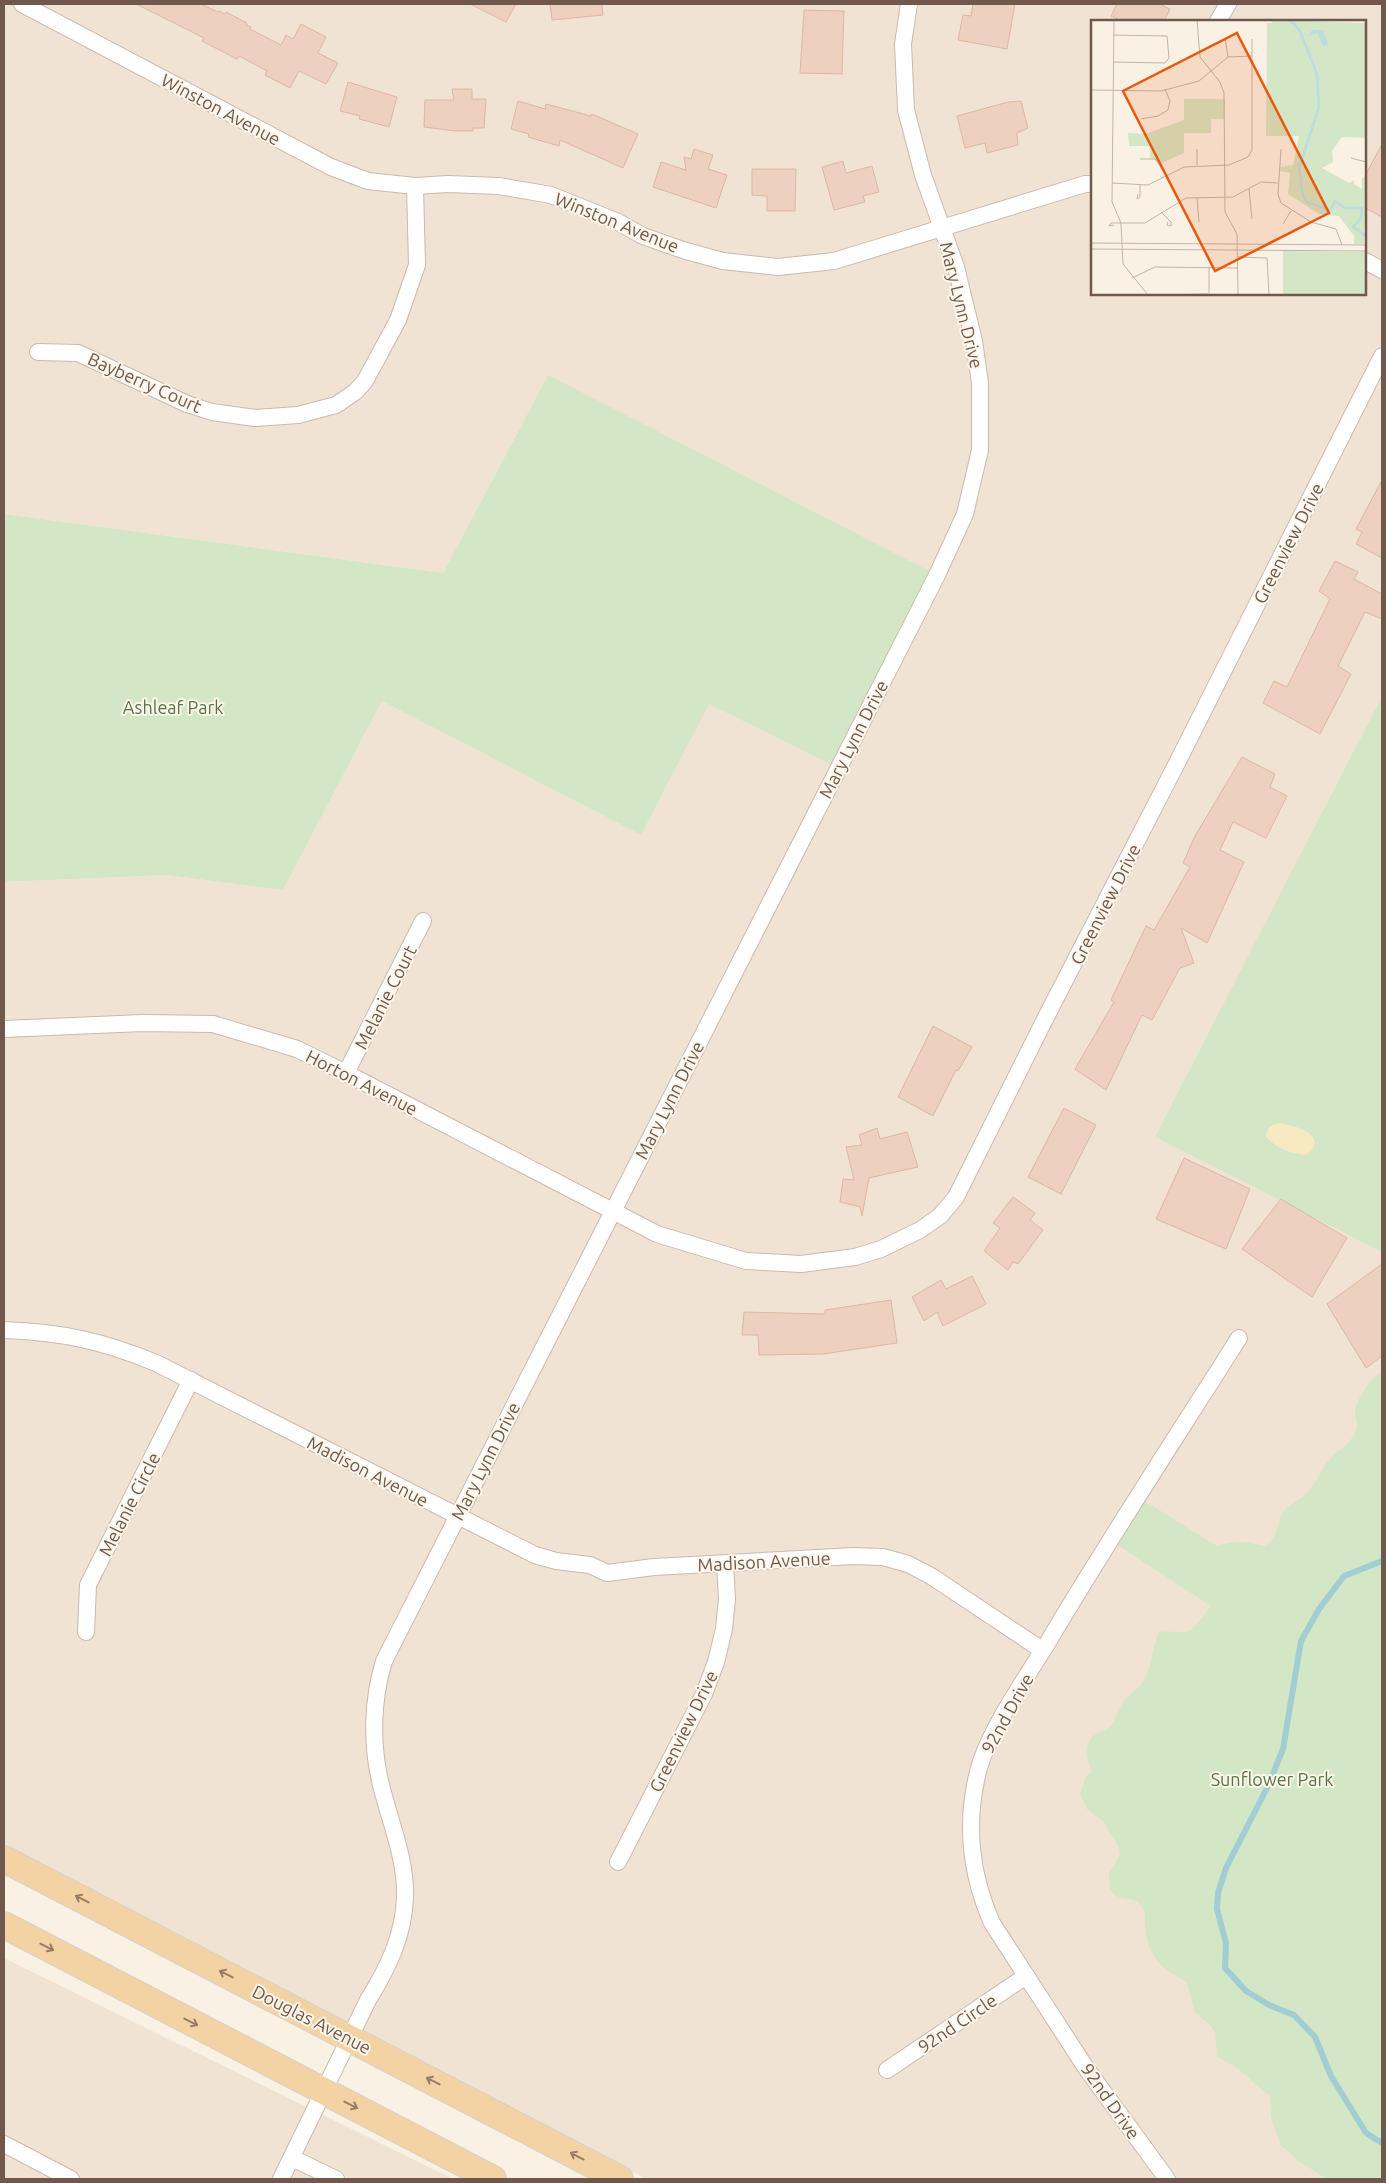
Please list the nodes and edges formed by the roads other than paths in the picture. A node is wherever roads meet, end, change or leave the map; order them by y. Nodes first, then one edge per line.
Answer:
1 (22, 4) edge
2 (909, 4) edge
3 (1228, 4) edge
4 (1219, 20) edge
5 (1091, 184) edge
6 (415, 186) junction
7 (942, 227) junction
8 (1366, 262) edge
9 (1382, 270) edge
10 (38, 352) dead end
11 (1382, 356) edge
12 (423, 921) dead end
13 (4, 1029) edge
14 (346, 1073) junction
15 (613, 1211) junction
16 (693, 1246) joint
17 (4, 1330) edge
18 (1239, 1338) dead end
19 (190, 1380) junction
20 (457, 1516) junction
21 (724, 1563) junction
22 (86, 1632) dead end
23 (1042, 1650) junction
24 (4, 1859) edge
25 (618, 1862) dead end
26 (4, 1925) edge
27 (1026, 1976) junction
28 (350, 2038) junction
29 (887, 2070) dead end
30 (325, 2092) junction
31 (4, 2144) edge
32 (292, 2158) junction
33 (71, 2179) edge
34 (281, 2179) edge
35 (336, 2179) edge
36 (493, 2179) edge
37 (620, 2179) edge
38 (1167, 2179) edge

1 - 6 street, Winston Avenue
2 - 7 street, Mary Lynn Drive
3 - 4 street
5 - 7 street, Winston Avenue
6 - 7 street, Winston Avenue
6 - 10 street, Bayberry Court
7 - 15 street, Mary Lynn Drive
8 - 9 street
11 - 16 street, Greenview Drive
12 - 14 street, Melanie Court
13 - 14 street, Horton Avenue
14 - 15 street, Horton Avenue
15 - 16 street, Horton Avenue
15 - 20 street, Mary Lynn Drive
17 - 19 street, Madison Avenue
18 - 23 street, 92nd Drive
19 - 20 street, Madison Avenue
19 - 22 street, Melanie Circle
20 - 21 street, Madison Avenue
20 - 28 street, Mary Lynn Drive
21 - 23 street, Madison Avenue
21 - 25 street, Greenview Drive
23 - 27 street, 92nd Drive
28 -> 24 main road, Douglas Avenue
26 -> 30 main road
27 - 29 street, 92nd Circle
27 - 38 street, 92nd Drive
28 - 30 street, Mary Lynn Drive
37 -> 28 main road, Douglas Avenue
30 - 32 street, Mary Lynn Drive
30 -> 36 main road
31 - 33 street
32 - 34 street, Mary Lynn Drive
32 - 35 street

